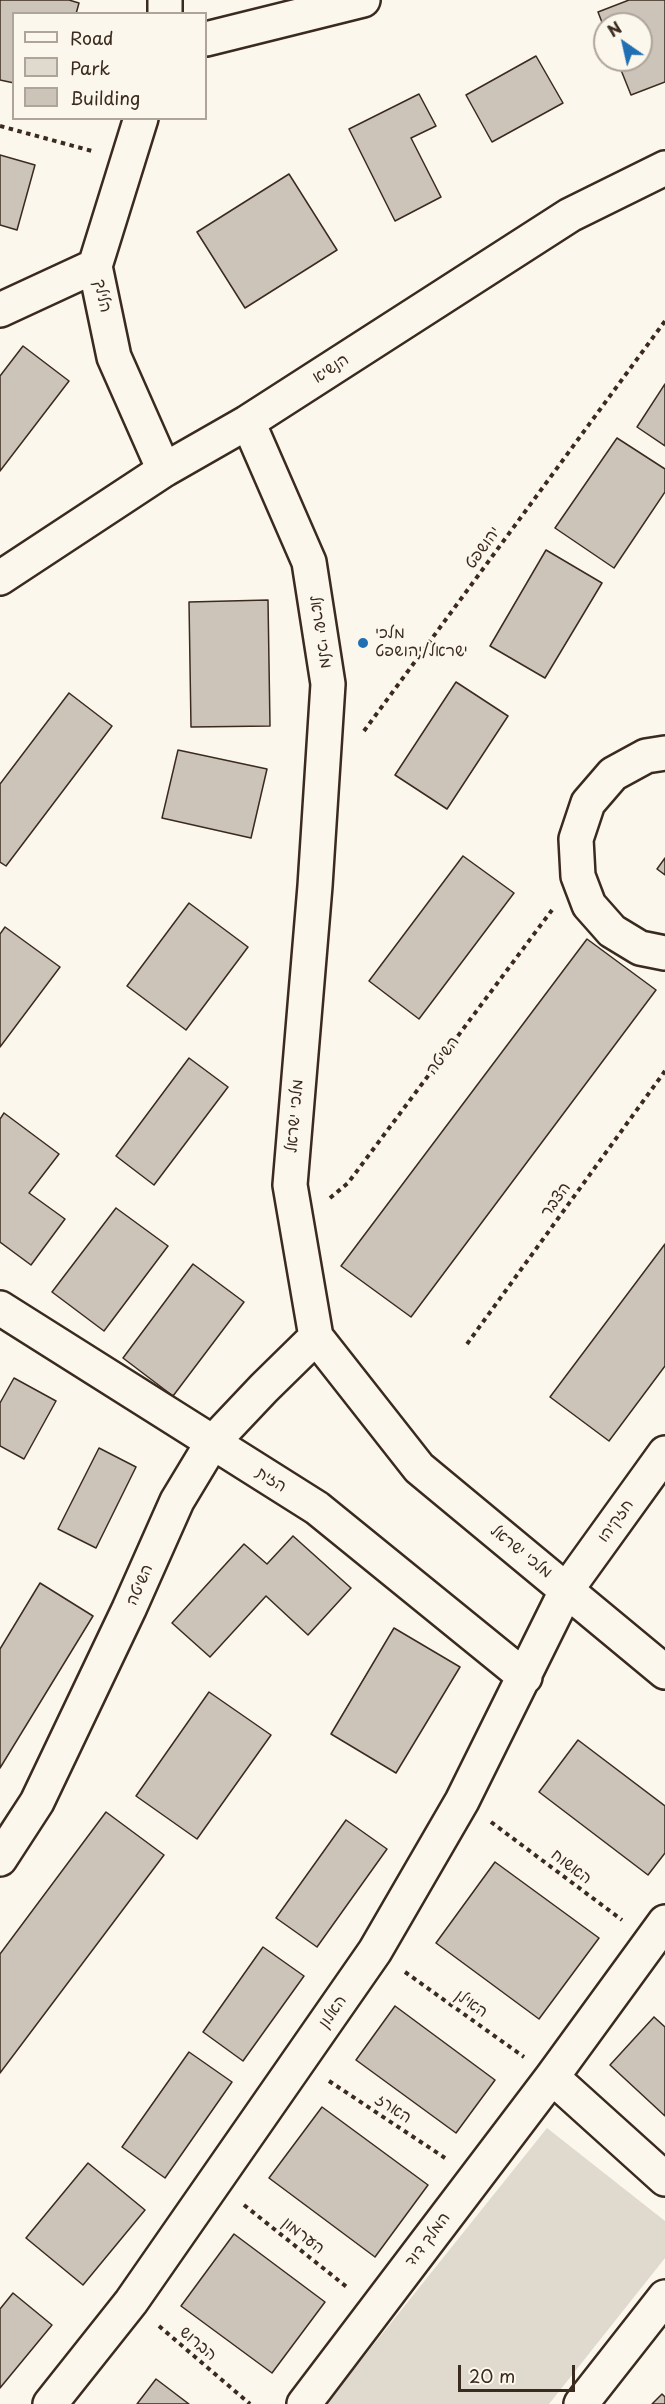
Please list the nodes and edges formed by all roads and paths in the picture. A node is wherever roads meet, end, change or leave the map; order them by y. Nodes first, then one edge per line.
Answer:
1 (363, 0) edge
2 (207, 39) edge
3 (140, 120) edge
4 (0, 126) edge
5 (128, 161) junction
6 (665, 168) edge
7 (95, 266) junction
8 (0, 310) edge
9 (665, 321) edge
10 (248, 422) junction
11 (164, 470) junction
12 (0, 578) edge
13 (363, 732) dead end
14 (665, 753) edge
15 (578, 876) junction
16 (665, 953) edge
17 (665, 1071) edge
18 (297, 1227) junction
19 (0, 1308) edge
20 (316, 1337) junction
21 (467, 1344) dead end
22 (212, 1443) junction
23 (665, 1453) edge
24 (567, 1589) junction
25 (665, 1672) edge
26 (525, 1677) junction
27 (462, 1800) junction
28 (0, 1858) edge
29 (658, 1932) edge
30 (375, 1951) junction
31 (298, 2061) junction
32 (552, 2077) junction
33 (475, 2178) junction
34 (665, 2179) edge
35 (215, 2182) junction
36 (665, 2297) edge
37 (131, 2302) junction
38 (375, 2309) junction
39 (50, 2404) edge
40 (250, 2404) edge
41 (304, 2404) edge
42 (581, 2404) edge

1 - 2 street
3 - 5 street, הלילך
4 - 5 path
5 - 7 street, הלילך
6 - 10 street, הנשיא
7 - 8 street
7 - 11 street, הלילך
9 - 13 path, יהושפט
10 - 11 street, הנשיא
10 - 18 street, מלכי ישראל
11 - 12 street, הנשיא
14 - 15 street
15 - 16 street
15 - 18 path, השיטה
17 - 21 path, הצבר
18 - 20 street, מלכי ישראל
19 - 22 street, הזית
20 - 22 street, השיטה
20 - 24 street, מלכי ישראל
22 - 26 street, הזית
22 - 28 street, השיטה
23 - 24 street, חזקיהו
24 - 25 street, מלכי ישראל
24 - 26 street, האלון
26 - 27 street, האלון
27 - 29 path, האשוח
27 - 30 street, האלון
29 - 32 street, המלך דוד
30 - 31 street, האלון
30 - 32 path, האילן
31 - 33 path, הארז
31 - 35 street, האלון
32 - 33 street, המלך דוד
32 - 34 street
33 - 38 street, המלך דוד
35 - 37 street, האלון
35 - 38 path, הערמון
36 - 42 street
37 - 39 street, האלון
37 - 40 path, הברוש
38 - 41 street, המלך דוד

